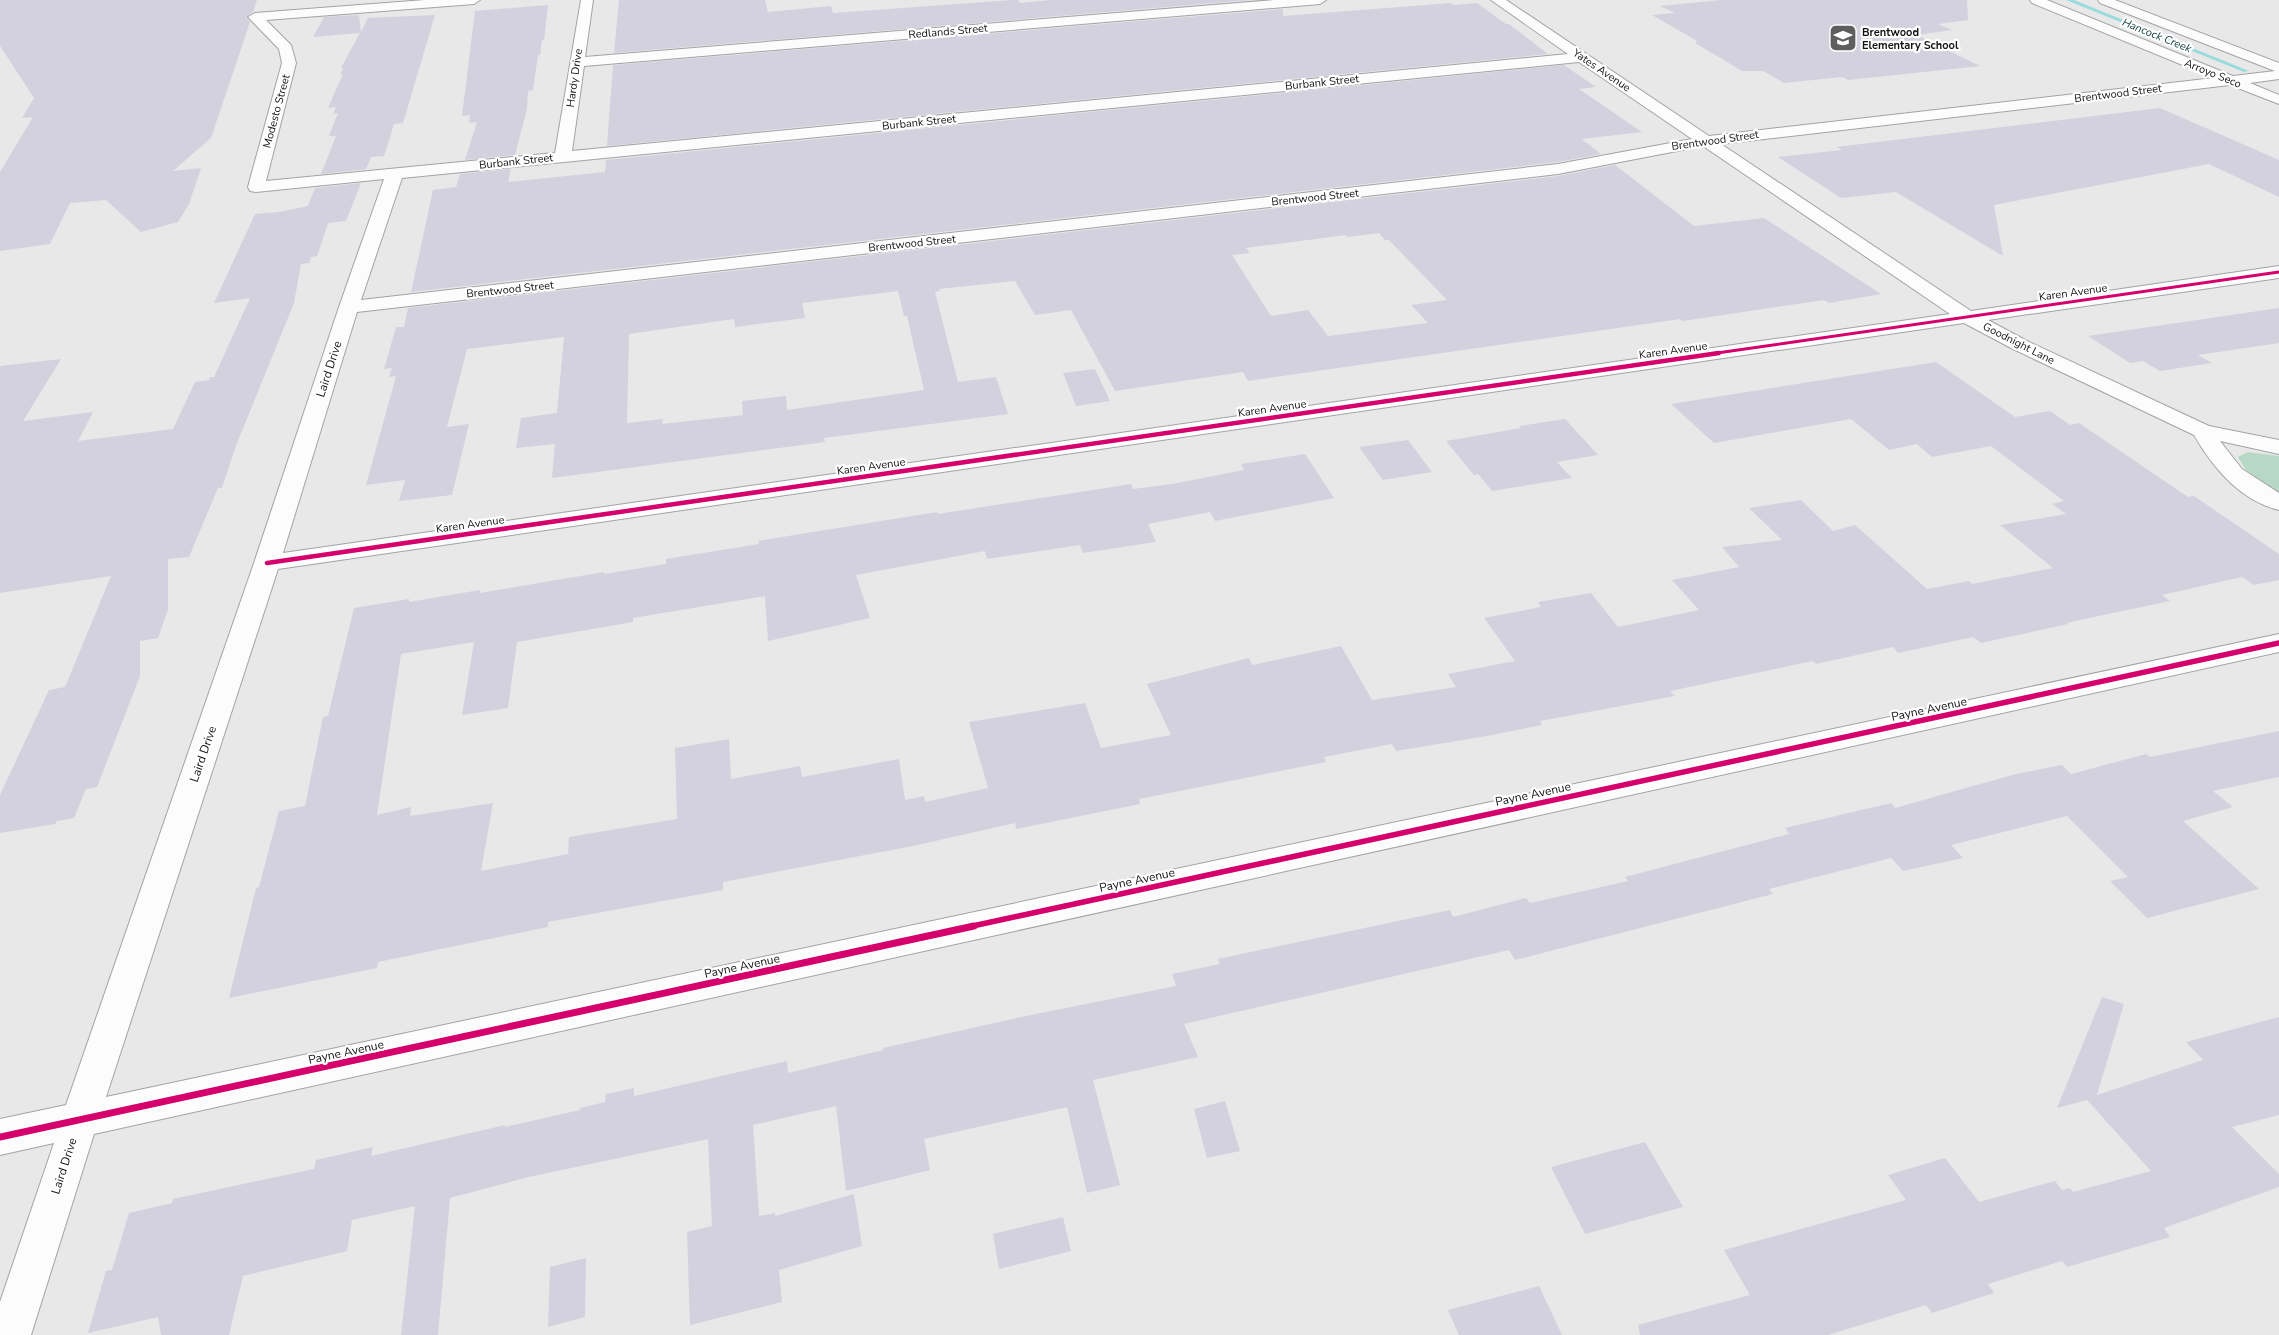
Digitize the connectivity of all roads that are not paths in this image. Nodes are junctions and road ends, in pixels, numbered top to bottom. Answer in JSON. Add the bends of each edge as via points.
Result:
{"nodes":[{"id":1,"x":474,"y":0,"type":"edge"},
{"id":2,"x":586,"y":0,"type":"edge"},
{"id":3,"x":1320,"y":0,"type":"edge"},
{"id":4,"x":1497,"y":0,"type":"edge"},
{"id":5,"x":2036,"y":0,"type":"edge"},
{"id":6,"x":2104,"y":0,"type":"edge"},
{"id":7,"x":1582,"y":57,"type":"junction"},
{"id":8,"x":577,"y":62,"type":"junction"},
{"id":9,"x":2279,"y":68,"type":"edge"},
{"id":10,"x":2279,"y":75,"type":"edge"},
{"id":11,"x":2230,"y":80,"type":"junction"},
{"id":12,"x":2279,"y":100,"type":"edge"},
{"id":13,"x":1706,"y":141,"type":"junction"},
{"id":14,"x":563,"y":156,"type":"junction"},
{"id":15,"x":395,"y":173,"type":"junction"},
{"id":16,"x":256,"y":187,"type":"joint"},
{"id":17,"x":2279,"y":272,"type":"edge"},
{"id":18,"x":348,"y":307,"type":"junction"},
{"id":19,"x":1968,"y":318,"type":"junction"},
{"id":20,"x":2202,"y":431,"type":"junction"},
{"id":21,"x":2279,"y":447,"type":"edge"},
{"id":22,"x":2279,"y":503,"type":"edge"},
{"id":23,"x":267,"y":563,"type":"junction"},
{"id":24,"x":2279,"y":643,"type":"edge"},
{"id":25,"x":80,"y":1120,"type":"junction"},
{"id":26,"x":0,"y":1137,"type":"edge"},
{"id":27,"x":10,"y":1335,"type":"edge"}],
"edges":[{"from":1,"to":16,"type":"street","name":"Modesto Street","via":[[255,17],[286,48],[289,63]]},
{"from":2,"to":8,"type":"street","name":"Hardy Drive"},
{"from":3,"to":8,"type":"street","name":"Redlands Street"},
{"from":4,"to":7,"type":"street","name":"Yates Avenue"},
{"from":5,"to":11,"type":"street","name":"Arroyo Seco"},
{"from":6,"to":9,"type":"street"},
{"from":7,"to":13,"type":"street","name":"Yates Avenue"},
{"from":7,"to":14,"type":"street","name":"Burbank Street"},
{"from":8,"to":14,"type":"street","name":"Hardy Drive"},
{"from":10,"to":11,"type":"street","name":"Brentwood Street"},
{"from":11,"to":12,"type":"street","name":"Arroyo Seco"},
{"from":11,"to":13,"type":"street","name":"Brentwood Street"},
{"from":13,"to":18,"type":"street","name":"Brentwood Street","via":[[1558,169]]},
{"from":13,"to":19,"type":"street","name":"Goodnight Lane"},
{"from":14,"to":15,"type":"street","name":"Burbank Street"},
{"from":15,"to":16,"type":"street","name":"Burbank Street"},
{"from":15,"to":18,"type":"street","name":"Laird Drive"},
{"from":17,"to":19,"type":"street","name":"Karen Avenue"},
{"from":18,"to":23,"type":"street","name":"Laird Drive"},
{"from":19,"to":20,"type":"street","name":"Goodnight Lane"},
{"from":19,"to":23,"type":"street","name":"Karen Avenue"},
{"from":20,"to":21,"type":"street","name":"Goodnight Lane"},
{"from":20,"to":22,"type":"street","via":[[2219,460],[2246,486]]},
{"from":23,"to":25,"type":"street","name":"Laird Drive"},
{"from":24,"to":25,"type":"street","name":"Payne Avenue"},
{"from":25,"to":26,"type":"street","name":"Payne Avenue"},
{"from":25,"to":27,"type":"street","name":"Laird Drive"}]}
